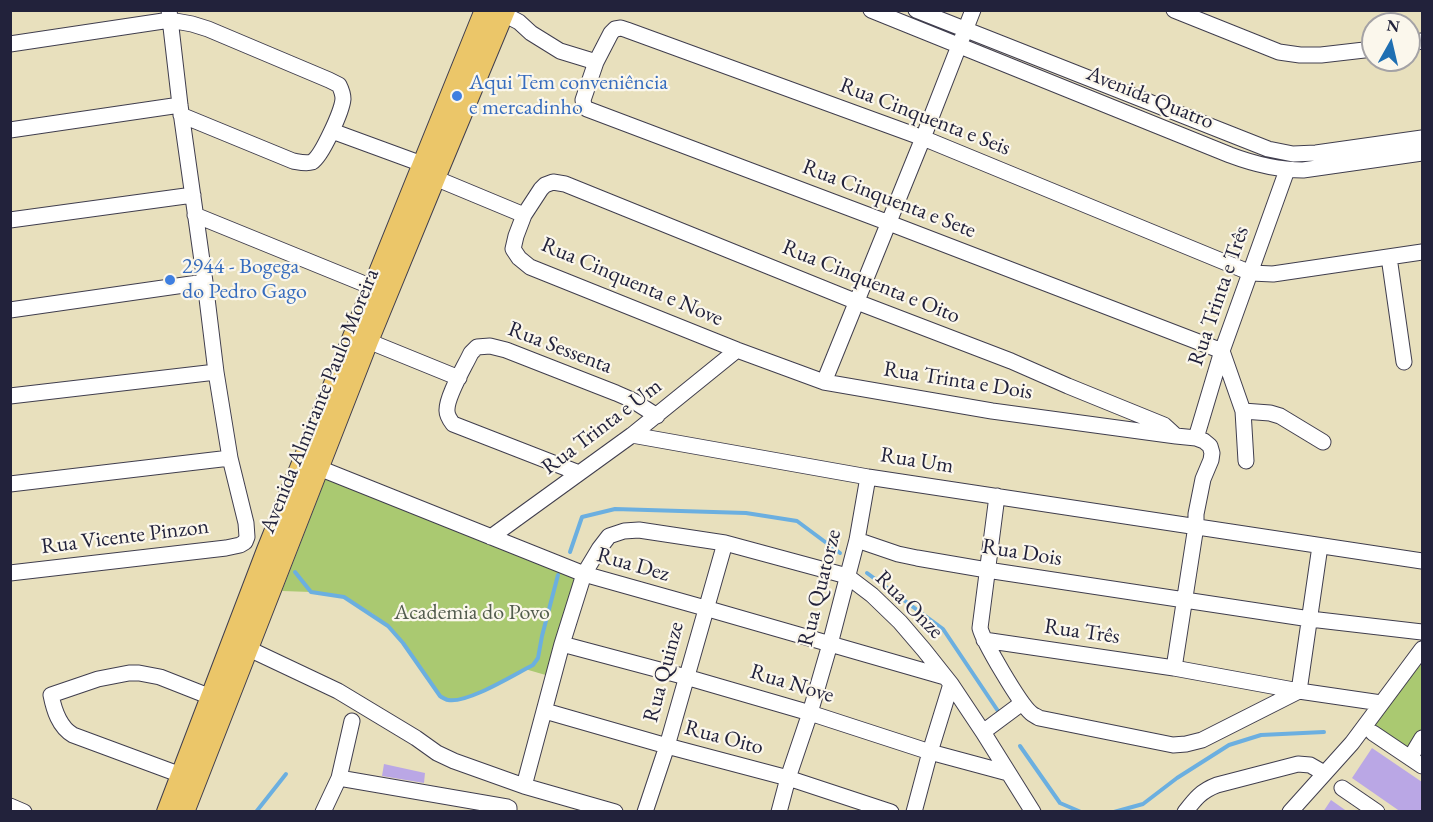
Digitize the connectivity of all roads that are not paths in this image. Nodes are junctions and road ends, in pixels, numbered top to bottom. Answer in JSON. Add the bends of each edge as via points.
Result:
{"nodes":[{"id":1,"x":871,"y":10,"type":"edge"},
{"id":2,"x":916,"y":10,"type":"edge"},
{"id":3,"x":973,"y":10,"type":"edge"},
{"id":4,"x":1174,"y":10,"type":"edge"},
{"id":5,"x":498,"y":11,"type":"edge"},
{"id":6,"x":170,"y":15,"type":"edge"},
{"id":7,"x":965,"y":30,"type":"junction"},
{"id":8,"x":10,"y":44,"type":"edge"},
{"id":9,"x":958,"y":46,"type":"junction"},
{"id":10,"x":1361,"y":50,"type":"edge"},
{"id":11,"x":596,"y":62,"type":"junction"},
{"id":12,"x":181,"y":110,"type":"junction"},
{"id":13,"x":10,"y":130,"type":"edge"},
{"id":14,"x":332,"y":131,"type":"junction"},
{"id":15,"x":923,"y":138,"type":"junction"},
{"id":16,"x":1422,"y":138,"type":"edge"},
{"id":17,"x":1422,"y":153,"type":"edge"},
{"id":18,"x":1287,"y":170,"type":"junction"},
{"id":19,"x":428,"y":171,"type":"junction"},
{"id":20,"x":193,"y":195,"type":"junction"},
{"id":21,"x":195,"y":215,"type":"junction"},
{"id":22,"x":524,"y":215,"type":"junction"},
{"id":23,"x":10,"y":220,"type":"edge"},
{"id":24,"x":889,"y":223,"type":"junction"},
{"id":25,"x":1422,"y":252,"type":"edge"},
{"id":26,"x":1389,"y":257,"type":"junction"},
{"id":27,"x":1251,"y":273,"type":"junction"},
{"id":28,"x":205,"y":282,"type":"junction"},
{"id":29,"x":372,"y":287,"type":"junction"},
{"id":30,"x":857,"y":302,"type":"junction"},
{"id":31,"x":10,"y":310,"type":"edge"},
{"id":32,"x":368,"y":341,"type":"junction"},
{"id":33,"x":737,"y":350,"type":"junction"},
{"id":34,"x":1222,"y":351,"type":"junction"},
{"id":35,"x":1404,"y":362,"type":"dead end"},
{"id":36,"x":216,"y":372,"type":"junction"},
{"id":37,"x":459,"y":378,"type":"junction"},
{"id":38,"x":824,"y":382,"type":"junction"},
{"id":39,"x":10,"y":396,"type":"edge"},
{"id":40,"x":1243,"y":411,"type":"junction"},
{"id":41,"x":657,"y":416,"type":"junction"},
{"id":42,"x":633,"y":435,"type":"junction"},
{"id":43,"x":1176,"y":435,"type":"junction"},
{"id":44,"x":1196,"y":438,"type":"junction"},
{"id":45,"x":1323,"y":442,"type":"dead end"},
{"id":46,"x":230,"y":458,"type":"junction"},
{"id":47,"x":1246,"y":461,"type":"dead end"},
{"id":48,"x":320,"y":468,"type":"junction"},
{"id":49,"x":579,"y":473,"type":"junction"},
{"id":50,"x":868,"y":477,"type":"junction"},
{"id":51,"x":10,"y":484,"type":"edge"},
{"id":52,"x":997,"y":496,"type":"junction"},
{"id":53,"x":1196,"y":526,"type":"junction"},
{"id":54,"x":491,"y":537,"type":"junction"},
{"id":55,"x":857,"y":540,"type":"junction"},
{"id":56,"x":245,"y":542,"type":"junction"},
{"id":57,"x":724,"y":543,"type":"junction"},
{"id":58,"x":1320,"y":546,"type":"junction"},
{"id":59,"x":267,"y":550,"type":"junction"},
{"id":60,"x":1422,"y":561,"type":"edge"},
{"id":61,"x":987,"y":570,"type":"junction"},
{"id":62,"x":10,"y":573,"type":"edge"},
{"id":63,"x":584,"y":574,"type":"junction"},
{"id":64,"x":847,"y":576,"type":"junction"},
{"id":65,"x":1184,"y":599,"type":"junction"},
{"id":66,"x":705,"y":608,"type":"junction"},
{"id":67,"x":1310,"y":619,"type":"junction"},
{"id":68,"x":1422,"y":632,"type":"edge"},
{"id":69,"x":984,"y":640,"type":"junction"},
{"id":70,"x":562,"y":644,"type":"junction"},
{"id":71,"x":830,"y":644,"type":"junction"},
{"id":72,"x":247,"y":648,"type":"junction"},
{"id":73,"x":1422,"y":649,"type":"edge"},
{"id":74,"x":1174,"y":668,"type":"junction"},
{"id":75,"x":686,"y":677,"type":"junction"},
{"id":76,"x":948,"y":681,"type":"junction"},
{"id":77,"x":1299,"y":691,"type":"junction"},
{"id":78,"x":219,"y":700,"type":"junction"},
{"id":79,"x":1381,"y":703,"type":"junction"},
{"id":80,"x":1027,"y":708,"type":"junction"},
{"id":81,"x":545,"y":711,"type":"junction"},
{"id":82,"x":810,"y":713,"type":"junction"},
{"id":83,"x":352,"y":721,"type":"dead end"},
{"id":84,"x":983,"y":732,"type":"junction"},
{"id":85,"x":1373,"y":733,"type":"dead end"},
{"id":86,"x":1422,"y":738,"type":"edge"},
{"id":87,"x":667,"y":746,"type":"junction"},
{"id":88,"x":930,"y":752,"type":"junction"},
{"id":89,"x":1416,"y":762,"type":"edge"},
{"id":90,"x":1008,"y":772,"type":"junction"},
{"id":91,"x":1324,"y":773,"type":"junction"},
{"id":92,"x":181,"y":775,"type":"junction"},
{"id":93,"x":339,"y":778,"type":"junction"},
{"id":94,"x":788,"y":778,"type":"junction"},
{"id":95,"x":524,"y":786,"type":"junction"},
{"id":96,"x":1342,"y":788,"type":"dead end"},
{"id":97,"x":10,"y":806,"type":"edge"},
{"id":98,"x":24,"y":812,"type":"edge"},
{"id":99,"x":167,"y":812,"type":"edge"},
{"id":100,"x":184,"y":812,"type":"edge"},
{"id":101,"x":322,"y":812,"type":"edge"},
{"id":102,"x":508,"y":812,"type":"edge"},
{"id":103,"x":615,"y":812,"type":"edge"},
{"id":104,"x":645,"y":812,"type":"edge"},
{"id":105,"x":780,"y":812,"type":"edge"},
{"id":106,"x":891,"y":812,"type":"edge"},
{"id":107,"x":914,"y":812,"type":"edge"},
{"id":108,"x":1033,"y":812,"type":"edge"},
{"id":109,"x":1185,"y":812,"type":"edge"},
{"id":110,"x":1290,"y":812,"type":"edge"},
{"id":111,"x":1377,"y":812,"type":"edge"}],
"edges":[{"from":1,"to":9,"type":"street","name":"Avenida Quatro"},
{"from":2,"to":7,"type":"street","name":"Avenida Quatro"},
{"from":3,"to":7,"type":"street"},
{"from":4,"to":10,"type":"street","via":[[1279,52],[1321,55]]},
{"from":5,"to":11,"type":"street","via":[[560,51]]},
{"from":5,"to":19,"type":"main road","name":"Avenida Almirante Paulo Moreira"},
{"from":6,"to":8,"type":"street"},
{"from":6,"to":12,"type":"street"},
{"from":6,"to":14,"type":"street","via":[[339,85],[343,98]]},
{"from":7,"to":9,"type":"street"},
{"from":7,"to":16,"type":"street","name":"Avenida Quatro","via":[[1268,149],[1293,154]]},
{"from":9,"to":15,"type":"street"},
{"from":9,"to":18,"type":"street","name":"Avenida Quatro","via":[[1248,162]]},
{"from":11,"to":15,"type":"street","name":"Rua Cinquenta e Seis","via":[[611,33],[621,28]]},
{"from":11,"to":24,"type":"street","name":"Rua Cinquenta e Sete","via":[[583,100],[587,109]]},
{"from":12,"to":13,"type":"street"},
{"from":12,"to":14,"type":"street","via":[[302,163],[319,155]]},
{"from":12,"to":20,"type":"street"},
{"from":14,"to":19,"type":"street"},
{"from":15,"to":24,"type":"street"},
{"from":15,"to":27,"type":"street","name":"Rua Cinquenta e Seis"},
{"from":17,"to":18,"type":"street","name":"Avenida Quatro"},
{"from":18,"to":27,"type":"street","name":"Rua Trinta e Três"},
{"from":19,"to":22,"type":"street"},
{"from":19,"to":29,"type":"main road","name":"Avenida Almirante Paulo Moreira"},
{"from":19,"to":32,"type":"main road","name":"Avenida Almirante Paulo Moreira"},
{"from":20,"to":21,"type":"street"},
{"from":20,"to":23,"type":"street"},
{"from":21,"to":28,"type":"street"},
{"from":21,"to":29,"type":"street"},
{"from":22,"to":30,"type":"street","name":"Rua Cinquenta e Oito","via":[[546,185],[565,184]]},
{"from":22,"to":33,"type":"street","name":"Rua Cinquenta e Nove","via":[[513,249],[530,267]]},
{"from":24,"to":30,"type":"street"},
{"from":24,"to":34,"type":"street","name":"Rua Cinquenta e Sete"},
{"from":25,"to":26,"type":"street"},
{"from":26,"to":27,"type":"street","via":[[1273,274]]},
{"from":26,"to":35,"type":"street"},
{"from":27,"to":34,"type":"street","name":"Rua Trinta e Três"},
{"from":28,"to":31,"type":"street"},
{"from":28,"to":36,"type":"street"},
{"from":29,"to":59,"type":"main road","name":"Avenida Almirante Paulo Moreira"},
{"from":30,"to":38,"type":"street"},
{"from":30,"to":43,"type":"street","name":"Rua Cinquenta e Oito","via":[[1011,361],[1164,425]]},
{"from":32,"to":37,"type":"street"},
{"from":32,"to":48,"type":"main road","name":"Avenida Almirante Paulo Moreira"},
{"from":33,"to":38,"type":"street","name":"Rua Trinta e Dois"},
{"from":33,"to":41,"type":"street","name":"Rua Trinta e Um"},
{"from":34,"to":40,"type":"street"},
{"from":34,"to":44,"type":"street","name":"Rua Trinta e Três"},
{"from":36,"to":39,"type":"street"},
{"from":36,"to":46,"type":"street"},
{"from":37,"to":41,"type":"street","name":"Rua Sessenta","via":[[471,353],[477,347],[490,346],[616,393]]},
{"from":37,"to":49,"type":"street","name":"Rua Sessenta","via":[[448,400],[447,410],[453,424]]},
{"from":38,"to":43,"type":"street","name":"Rua Trinta e Dois","via":[[992,411]]},
{"from":40,"to":45,"type":"street","via":[[1280,416]]},
{"from":40,"to":47,"type":"street"},
{"from":41,"to":42,"type":"street","name":"Rua Trinta e Um"},
{"from":42,"to":49,"type":"street","name":"Rua Trinta e Um"},
{"from":42,"to":50,"type":"street","name":"Rua Um"},
{"from":43,"to":44,"type":"street","name":"Rua Cinquenta e Oito"},
{"from":44,"to":53,"type":"street","name":"Rua Cinquenta e Oito","via":[[1210,446],[1212,453],[1203,479]]},
{"from":46,"to":51,"type":"street"},
{"from":46,"to":56,"type":"street","via":[[246,523]]},
{"from":48,"to":54,"type":"street","name":"Rua Dez"},
{"from":48,"to":72,"type":"main road","name":"Avenida Almirante Paulo Moreira"},
{"from":49,"to":54,"type":"street","name":"Rua Trinta e Um"},
{"from":50,"to":52,"type":"street","name":"Rua Um"},
{"from":50,"to":55,"type":"street","name":"Rua Quatorze"},
{"from":52,"to":53,"type":"street","name":"Rua Um"},
{"from":52,"to":61,"type":"street"},
{"from":53,"to":58,"type":"street","name":"Rua Um"},
{"from":53,"to":65,"type":"street"},
{"from":54,"to":63,"type":"street","name":"Rua Dez"},
{"from":55,"to":61,"type":"street","name":"Rua Dois","via":[[898,554]]},
{"from":55,"to":64,"type":"street","name":"Rua Quatorze"},
{"from":56,"to":59,"type":"street"},
{"from":56,"to":62,"type":"street","name":"Rua Vicente Pinzon","via":[[226,548]]},
{"from":57,"to":63,"type":"street","name":"Rua Onze","via":[[624,531],[609,536]]},
{"from":57,"to":64,"type":"street","name":"Rua Onze"},
{"from":57,"to":66,"type":"street","name":"Rua Quinze"},
{"from":58,"to":60,"type":"street","name":"Rua Um"},
{"from":58,"to":67,"type":"street"},
{"from":59,"to":78,"type":"main road","name":"Avenida Almirante Paulo Moreira"},
{"from":61,"to":65,"type":"street","name":"Rua Dois"},
{"from":61,"to":69,"type":"street","via":[[980,622]]},
{"from":63,"to":66,"type":"street","name":"Rua Dez"},
{"from":63,"to":70,"type":"street"},
{"from":64,"to":71,"type":"street","name":"Rua Quatorze"},
{"from":64,"to":76,"type":"street","name":"Rua Onze","via":[[900,622]]},
{"from":65,"to":67,"type":"street","name":"Rua Dois"},
{"from":65,"to":74,"type":"street"},
{"from":66,"to":71,"type":"street","name":"Rua Dez"},
{"from":66,"to":75,"type":"street","name":"Rua Quinze"},
{"from":67,"to":68,"type":"street","name":"Rua Dois"},
{"from":67,"to":77,"type":"street"},
{"from":69,"to":74,"type":"street","name":"Rua Três"},
{"from":69,"to":80,"type":"street"},
{"from":70,"to":75,"type":"street","name":"Rua Nove"},
{"from":70,"to":81,"type":"street"},
{"from":71,"to":76,"type":"street","name":"Rua Dez"},
{"from":71,"to":82,"type":"street","name":"Rua Quatorze"},
{"from":72,"to":78,"type":"main road","name":"Avenida Almirante Paulo Moreira"},
{"from":72,"to":95,"type":"street","via":[[338,691],[437,753]]},
{"from":73,"to":79,"type":"street"},
{"from":74,"to":77,"type":"street","name":"Rua Três"},
{"from":75,"to":82,"type":"street","name":"Rua Nove"},
{"from":75,"to":87,"type":"street","name":"Rua Quinze"},
{"from":76,"to":84,"type":"street","name":"Rua Onze"},
{"from":76,"to":88,"type":"street"},
{"from":77,"to":79,"type":"street","name":"Rua Três"},
{"from":77,"to":80,"type":"street","via":[[1202,740],[1173,745],[1039,718]]},
{"from":78,"to":92,"type":"main road","name":"Avenida Almirante Paulo Moreira"},
{"from":78,"to":92,"type":"street","via":[[139,673],[98,679],[51,695],[67,732]]},
{"from":78,"to":100,"type":"main road","name":"Avenida Almirante Paulo Moreira"},
{"from":79,"to":91,"type":"street"},
{"from":80,"to":84,"type":"street"},
{"from":81,"to":87,"type":"street","name":"Rua Oito"},
{"from":81,"to":95,"type":"street"},
{"from":82,"to":88,"type":"street","name":"Rua Nove"},
{"from":82,"to":94,"type":"street","name":"Rua Quatorze"},
{"from":83,"to":93,"type":"street"},
{"from":84,"to":90,"type":"street","name":"Rua Onze"},
{"from":85,"to":89,"type":"street"},
{"from":86,"to":89,"type":"street"},
{"from":87,"to":94,"type":"street","name":"Rua Oito"},
{"from":87,"to":104,"type":"street","name":"Rua Quinze"},
{"from":88,"to":90,"type":"street","name":"Rua Nove"},
{"from":88,"to":107,"type":"street"},
{"from":90,"to":108,"type":"street","name":"Rua Onze"},
{"from":91,"to":109,"type":"street","via":[[1298,764],[1237,780],[1207,789]]},
{"from":91,"to":110,"type":"street"},
{"from":92,"to":99,"type":"main road","name":"Avenida Almirante Paulo Moreira"},
{"from":93,"to":101,"type":"street"},
{"from":93,"to":102,"type":"street","via":[[507,807]]},
{"from":94,"to":105,"type":"street","name":"Rua Quatorze"},
{"from":94,"to":106,"type":"street","name":"Rua Oito"},
{"from":95,"to":103,"type":"street"},
{"from":96,"to":111,"type":"street"},
{"from":97,"to":98,"type":"street"}]}
